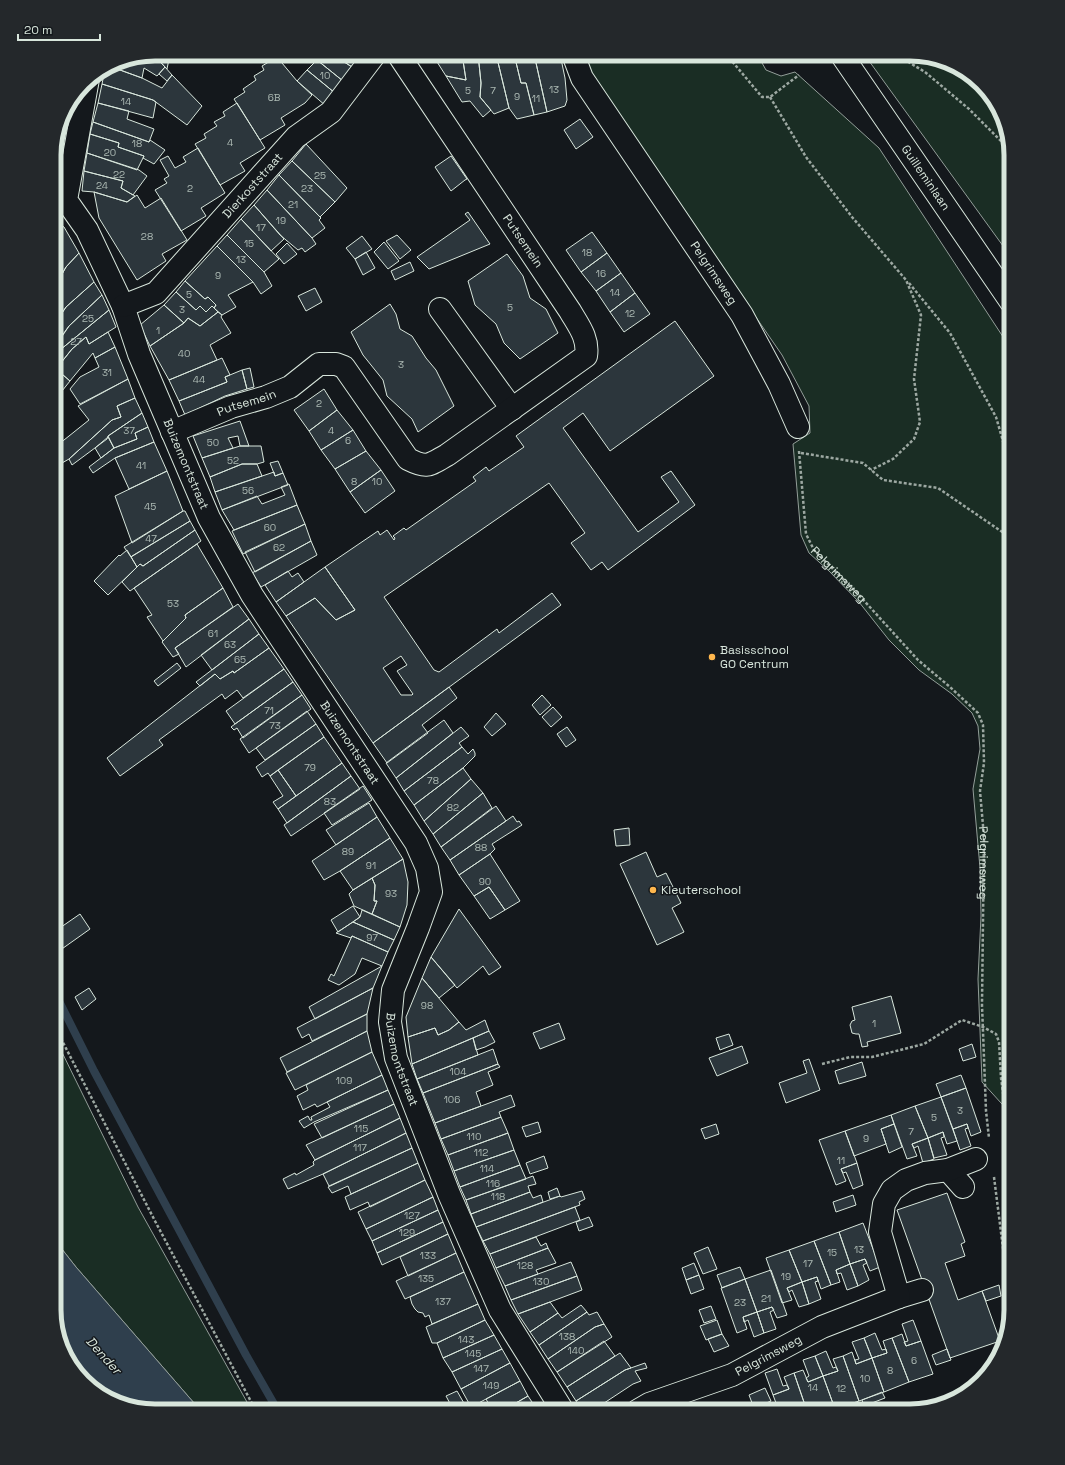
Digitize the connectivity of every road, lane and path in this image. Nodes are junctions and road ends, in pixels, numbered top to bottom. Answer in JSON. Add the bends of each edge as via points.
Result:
{"nodes":[{"id":1,"x":370,"y":61,"type":"edge"},
{"id":2,"x":403,"y":61,"type":"edge"},
{"id":3,"x":576,"y":61,"type":"edge"},
{"id":4,"x":732,"y":61,"type":"edge"},
{"id":5,"x":846,"y":61,"type":"edge"},
{"id":6,"x":907,"y":61,"type":"edge"},
{"id":7,"x":799,"y":75,"type":"dead end"},
{"id":8,"x":85,"y":93,"type":"edge"},
{"id":9,"x":770,"y":97,"type":"junction"},
{"id":10,"x":1003,"y":143,"type":"edge"},
{"id":11,"x":61,"y":199,"type":"edge"},
{"id":12,"x":61,"y":204,"type":"edge"},
{"id":13,"x":906,"y":280,"type":"junction"},
{"id":14,"x":1004,"y":292,"type":"edge"},
{"id":15,"x":123,"y":306,"type":"junction"},
{"id":16,"x":440,"y":309,"type":"dead end"},
{"id":17,"x":512,"y":409,"type":"junction"},
{"id":18,"x":798,"y":427,"type":"joint"},
{"id":19,"x":172,"y":432,"type":"junction"},
{"id":20,"x":1004,"y":445,"type":"edge"},
{"id":21,"x":799,"y":453,"type":"junction"},
{"id":22,"x":871,"y":470,"type":"junction"},
{"id":23,"x":1004,"y":533,"type":"edge"},
{"id":24,"x":983,"y":1027,"type":"junction"},
{"id":25,"x":61,"y":1039,"type":"edge"},
{"id":26,"x":822,"y":1064,"type":"dead end"},
{"id":27,"x":1004,"y":1097,"type":"edge"},
{"id":28,"x":990,"y":1142,"type":"dead end"},
{"id":29,"x":976,"y":1159,"type":"dead end"},
{"id":30,"x":948,"y":1170,"type":"junction"},
{"id":31,"x":993,"y":1172,"type":"dead end"},
{"id":32,"x":963,"y":1187,"type":"dead end"},
{"id":33,"x":1004,"y":1257,"type":"edge"},
{"id":34,"x":922,"y":1290,"type":"dead end"},
{"id":35,"x":899,"y":1297,"type":"junction"},
{"id":36,"x":252,"y":1404,"type":"edge"},
{"id":37,"x":558,"y":1404,"type":"edge"},
{"id":38,"x":649,"y":1404,"type":"edge"}],
"edges":[{"from":1,"to":15,"type":"street","name":"Dierkoststraat","via":[[331,112],[296,137],[156,292]]},
{"from":2,"to":17,"type":"street","name":"Putsemein","via":[[585,336],[586,356]]},
{"from":3,"to":18,"type":"street","name":"Pelgrimsweg","via":[[582,78],[742,315],[779,384]]},
{"from":4,"to":9,"type":"path","via":[[762,97]]},
{"from":5,"to":14,"type":"street","name":"Guilleminlaan"},
{"from":6,"to":10,"type":"path","via":[[926,72]]},
{"from":7,"to":9,"type":"path"},
{"from":8,"to":11,"type":"street","name":"Buizemontstraat"},
{"from":9,"to":13,"type":"path","via":[[806,157],[852,217]]},
{"from":12,"to":15,"type":"street","name":"Buizemontstraat","via":[[87,230]]},
{"from":13,"to":20,"type":"path","via":[[950,333],[996,417]]},
{"from":13,"to":22,"type":"path","via":[[921,315],[914,379],[920,422],[914,439],[893,459]]},
{"from":15,"to":19,"type":"street","name":"Buizemontstraat","via":[[139,354]]},
{"from":16,"to":17,"type":"street"},
{"from":17,"to":19,"type":"street","name":"Putsemein","via":[[447,455],[430,465],[420,465],[408,459],[344,367],[336,364],[319,364],[290,388],[231,407]]},
{"from":18,"to":21,"type":"path","name":"Pelgrimsweg"},
{"from":19,"to":37,"type":"street","name":"Buizemontstraat","via":[[209,518],[252,595],[416,843],[427,868],[431,892],[393,990],[390,1022],[396,1058],[449,1194],[500,1310]]},
{"from":21,"to":22,"type":"path","via":[[862,463]]},
{"from":21,"to":24,"type":"path","name":"Pelgrimsweg","via":[[806,534],[814,550],[918,660],[978,713],[983,725],[984,763],[980,791],[984,837]]},
{"from":22,"to":23,"type":"path","via":[[883,480],[938,488]]},
{"from":24,"to":26,"type":"path","via":[[962,1020],[924,1044],[872,1057],[850,1056]]},
{"from":24,"to":27,"type":"path","via":[[996,1034],[999,1042]]},
{"from":24,"to":28,"type":"path","name":"Pelgrimsweg","via":[[986,1111]]},
{"from":25,"to":36,"type":"path"},
{"from":29,"to":30,"type":"street"},
{"from":30,"to":32,"type":"street"},
{"from":30,"to":35,"type":"street","via":[[925,1173],[906,1180],[892,1190],[884,1204],[880,1232]]},
{"from":31,"to":33,"type":"path"},
{"from":34,"to":35,"type":"street","name":"Pelgrimsweg"},
{"from":35,"to":38,"type":"street","name":"Pelgrimsweg","via":[[822,1327],[732,1375]]}]}
